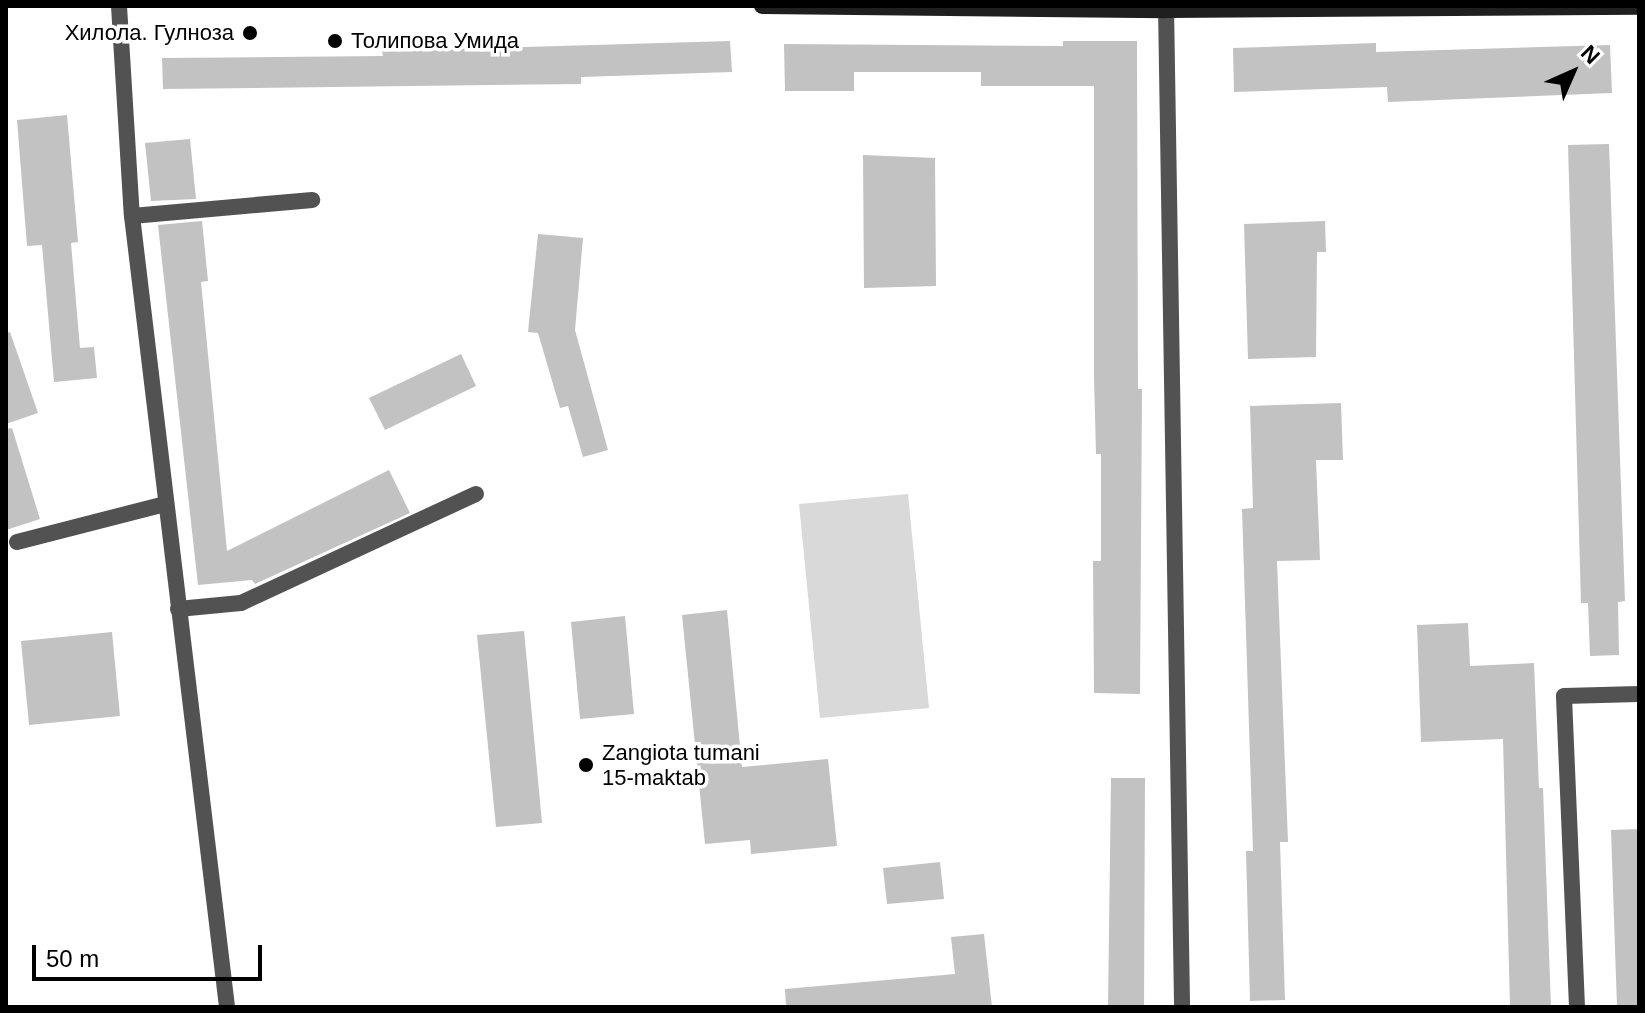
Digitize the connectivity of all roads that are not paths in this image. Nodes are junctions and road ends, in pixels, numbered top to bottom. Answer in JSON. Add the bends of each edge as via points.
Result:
{"nodes":[{"id":1,"x":119,"y":6,"type":"edge"},
{"id":2,"x":762,"y":6,"type":"edge"},
{"id":3,"x":1639,"y":7,"type":"edge"},
{"id":4,"x":1166,"y":8,"type":"edge"},
{"id":5,"x":312,"y":200,"type":"dead end"},
{"id":6,"x":132,"y":216,"type":"junction"},
{"id":7,"x":476,"y":494,"type":"dead end"},
{"id":8,"x":165,"y":504,"type":"junction"},
{"id":9,"x":17,"y":542,"type":"dead end"},
{"id":10,"x":178,"y":609,"type":"junction"},
{"id":11,"x":1639,"y":694,"type":"edge"},
{"id":12,"x":227,"y":1007,"type":"edge"},
{"id":13,"x":1182,"y":1007,"type":"edge"},
{"id":14,"x":1577,"y":1007,"type":"edge"}],
"edges":[{"from":1,"to":6,"type":"street"},
{"from":2,"to":4,"type":"main road"},
{"from":3,"to":4,"type":"main road"},
{"from":4,"to":13,"type":"street"},
{"from":5,"to":6,"type":"street"},
{"from":6,"to":8,"type":"street"},
{"from":7,"to":10,"type":"street","via":[[241,603]]},
{"from":8,"to":9,"type":"street"},
{"from":8,"to":10,"type":"street"},
{"from":10,"to":12,"type":"street"},
{"from":11,"to":14,"type":"street","via":[[1564,696]]}]}
